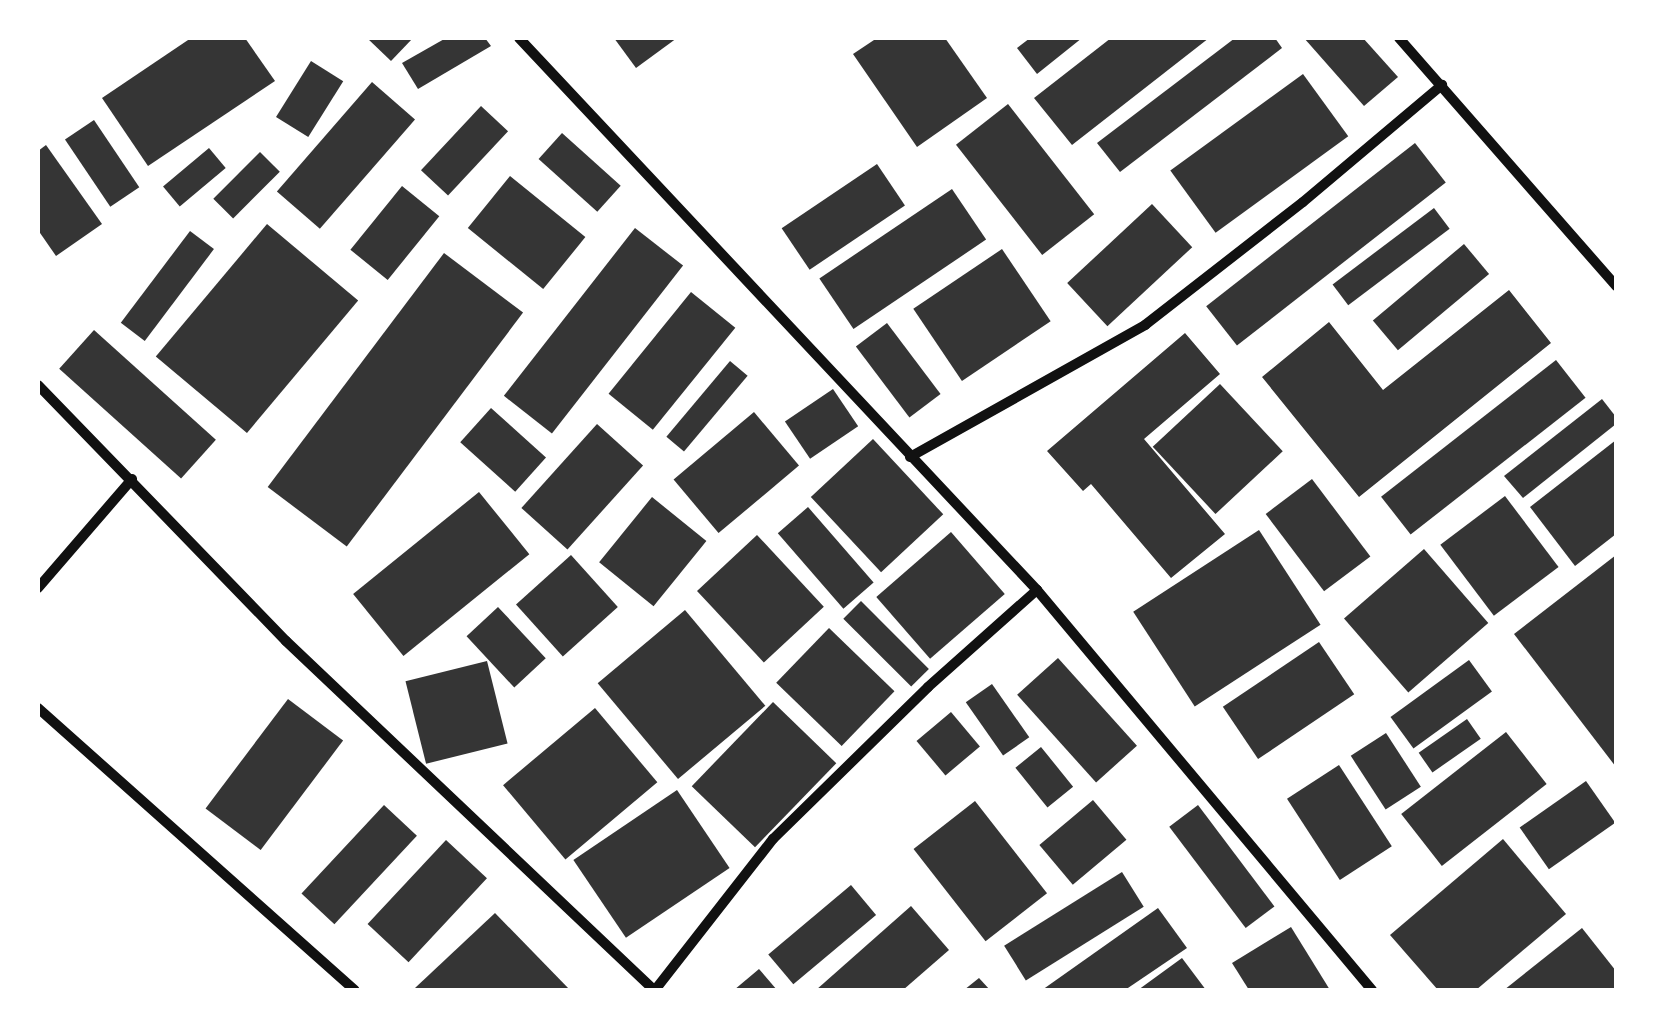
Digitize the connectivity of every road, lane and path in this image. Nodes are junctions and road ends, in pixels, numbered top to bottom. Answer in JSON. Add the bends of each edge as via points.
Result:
{"nodes":[{"id":1,"x":519,"y":38,"type":"edge"},
{"id":2,"x":1399,"y":38,"type":"edge"},
{"id":3,"x":1442,"y":85,"type":"junction"},
{"id":4,"x":1616,"y":286,"type":"edge"},
{"id":5,"x":38,"y":384,"type":"edge"},
{"id":6,"x":910,"y":457,"type":"junction"},
{"id":7,"x":132,"y":479,"type":"junction"},
{"id":8,"x":38,"y":588,"type":"edge"},
{"id":9,"x":1037,"y":590,"type":"junction"},
{"id":10,"x":38,"y":708,"type":"edge"},
{"id":11,"x":354,"y":990,"type":"edge"},
{"id":12,"x":654,"y":990,"type":"edge"},
{"id":13,"x":1372,"y":990,"type":"edge"}],
"edges":[{"from":1,"to":6,"type":"street"},
{"from":2,"to":3,"type":"street"},
{"from":3,"to":4,"type":"street"},
{"from":3,"to":6,"type":"street","via":[[1145,325]]},
{"from":5,"to":7,"type":"street"},
{"from":6,"to":9,"type":"street"},
{"from":7,"to":8,"type":"street"},
{"from":7,"to":12,"type":"street","via":[[286,641]]},
{"from":9,"to":12,"type":"street","via":[[772,838]]},
{"from":9,"to":13,"type":"street"},
{"from":10,"to":11,"type":"street"}]}
